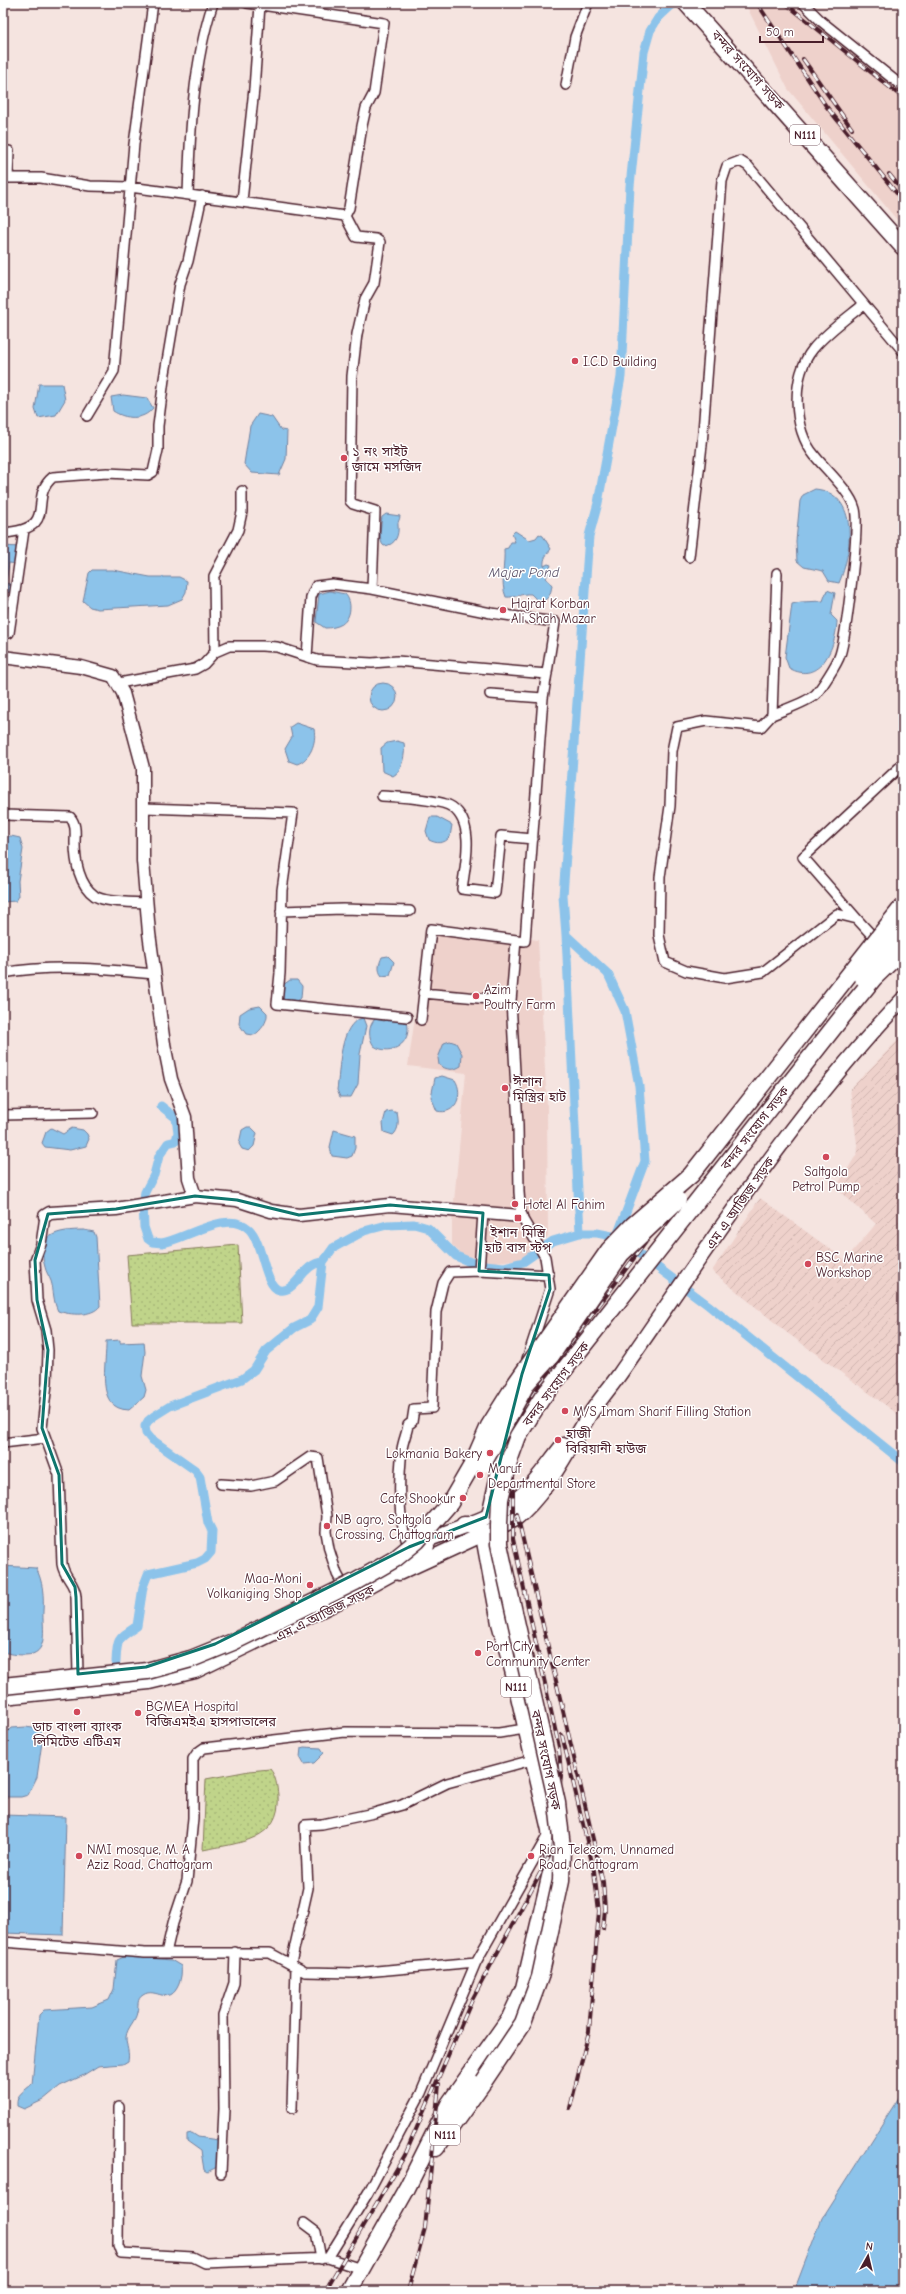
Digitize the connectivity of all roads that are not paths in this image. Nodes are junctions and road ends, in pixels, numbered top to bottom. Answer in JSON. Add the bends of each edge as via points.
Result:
{"nodes":[{"id":1,"x":153,"y":3,"type":"edge"},
{"id":2,"x":213,"y":3,"type":"edge"},
{"id":3,"x":247,"y":3,"type":"edge"},
{"id":4,"x":588,"y":3,"type":"edge"},
{"id":5,"x":686,"y":3,"type":"edge"},
{"id":6,"x":802,"y":3,"type":"edge"},
{"id":7,"x":260,"y":5,"type":"junction"},
{"id":8,"x":566,"y":85,"type":"dead end"},
{"id":9,"x":903,"y":87,"type":"edge"},
{"id":10,"x":9,"y":151,"type":"dead end"},
{"id":11,"x":130,"y":187,"type":"junction"},
{"id":12,"x":188,"y":195,"type":"junction"},
{"id":13,"x":202,"y":196,"type":"junction"},
{"id":14,"x":242,"y":201,"type":"junction"},
{"id":15,"x":345,"y":216,"type":"junction"},
{"id":16,"x":903,"y":247,"type":"edge"},
{"id":17,"x":863,"y":305,"type":"junction"},
{"id":18,"x":903,"y":351,"type":"edge"},
{"id":19,"x":87,"y":416,"type":"dead end"},
{"id":20,"x":242,"y":491,"type":"dead end"},
{"id":21,"x":24,"y":530,"type":"junction"},
{"id":22,"x":3,"y":533,"type":"edge"},
{"id":23,"x":689,"y":557,"type":"dead end"},
{"id":24,"x":778,"y":573,"type":"dead end"},
{"id":25,"x":372,"y":589,"type":"junction"},
{"id":26,"x":9,"y":633,"type":"dead end"},
{"id":27,"x":216,"y":652,"type":"junction"},
{"id":28,"x":3,"y":657,"type":"edge"},
{"id":29,"x":307,"y":657,"type":"junction"},
{"id":30,"x":547,"y":674,"type":"junction"},
{"id":31,"x":119,"y":683,"type":"junction"},
{"id":32,"x":490,"y":694,"type":"dead end"},
{"id":33,"x":543,"y":698,"type":"junction"},
{"id":34,"x":772,"y":715,"type":"junction"},
{"id":35,"x":903,"y":764,"type":"edge"},
{"id":36,"x":382,"y":796,"type":"dead end"},
{"id":37,"x":144,"y":808,"type":"junction"},
{"id":38,"x":3,"y":815,"type":"edge"},
{"id":39,"x":533,"y":839,"type":"junction"},
{"id":40,"x":146,"y":903,"type":"junction"},
{"id":41,"x":903,"y":906,"type":"edge"},
{"id":42,"x":281,"y":911,"type":"junction"},
{"id":43,"x":410,"y":912,"type":"dead end"},
{"id":44,"x":857,"y":919,"type":"junction"},
{"id":45,"x":903,"y":927,"type":"edge"},
{"id":46,"x":516,"y":940,"type":"junction"},
{"id":47,"x":903,"y":950,"type":"edge"},
{"id":48,"x":903,"y":966,"type":"edge"},
{"id":49,"x":3,"y":973,"type":"edge"},
{"id":50,"x":154,"y":974,"type":"junction"},
{"id":51,"x":423,"y":993,"type":"junction"},
{"id":52,"x":903,"y":999,"type":"edge"},
{"id":53,"x":511,"y":1001,"type":"junction"},
{"id":54,"x":407,"y":1017,"type":"dead end"},
{"id":55,"x":421,"y":1020,"type":"dead end"},
{"id":56,"x":93,"y":1113,"type":"dead end"},
{"id":57,"x":3,"y":1115,"type":"edge"},
{"id":58,"x":195,"y":1196,"type":"junction"},
{"id":59,"x":483,"y":1213,"type":"junction"},
{"id":60,"x":45,"y":1216,"type":"joint"},
{"id":61,"x":522,"y":1216,"type":"junction"},
{"id":62,"x":479,"y":1271,"type":"junction"},
{"id":63,"x":549,"y":1275,"type":"junction"},
{"id":64,"x":589,"y":1416,"type":"junction"},
{"id":65,"x":45,"y":1438,"type":"junction"},
{"id":66,"x":3,"y":1443,"type":"edge"},
{"id":67,"x":221,"y":1484,"type":"dead end"},
{"id":68,"x":486,"y":1517,"type":"junction"},
{"id":69,"x":464,"y":1525,"type":"junction"},
{"id":70,"x":484,"y":1536,"type":"junction"},
{"id":71,"x":409,"y":1547,"type":"junction"},
{"id":72,"x":342,"y":1583,"type":"junction"},
{"id":73,"x":78,"y":1674,"type":"junction"},
{"id":74,"x":3,"y":1681,"type":"edge"},
{"id":75,"x":3,"y":1686,"type":"edge"},
{"id":76,"x":3,"y":1696,"type":"edge"},
{"id":77,"x":3,"y":1701,"type":"edge"},
{"id":78,"x":525,"y":1728,"type":"junction"},
{"id":79,"x":532,"y":1760,"type":"junction"},
{"id":80,"x":550,"y":1830,"type":"junction"},
{"id":81,"x":3,"y":1943,"type":"edge"},
{"id":82,"x":235,"y":1952,"type":"junction"},
{"id":83,"x":166,"y":1953,"type":"junction"},
{"id":84,"x":476,"y":1962,"type":"junction"},
{"id":85,"x":293,"y":1965,"type":"junction"},
{"id":86,"x":119,"y":2107,"type":"dead end"},
{"id":87,"x":292,"y":2108,"type":"dead end"},
{"id":88,"x":221,"y":2173,"type":"dead end"},
{"id":89,"x":407,"y":2188,"type":"junction"},
{"id":90,"x":304,"y":2223,"type":"dead end"},
{"id":91,"x":325,"y":2258,"type":"junction"},
{"id":92,"x":361,"y":2269,"type":"junction"},
{"id":93,"x":349,"y":2291,"type":"edge"}],
"edges":[{"from":1,"to":11,"type":"street"},
{"from":2,"to":12,"type":"street","via":[[202,42],[190,141]]},
{"from":3,"to":7,"type":"street"},
{"from":4,"to":8,"type":"street","via":[[575,36]]},
{"from":5,"to":16,"type":"highway","name":"বন্দর সংযোগ সড়ক","number":"N111"},
{"from":6,"to":9,"type":"street"},
{"from":7,"to":14,"type":"street"},
{"from":7,"to":15,"type":"street","via":[[384,22],[374,93],[366,108],[349,208]]},
{"from":10,"to":11,"type":"street","via":[[8,178],[41,178],[90,186]]},
{"from":11,"to":12,"type":"street"},
{"from":11,"to":19,"type":"street","via":[[114,371]]},
{"from":12,"to":13,"type":"street"},
{"from":13,"to":14,"type":"street"},
{"from":13,"to":21,"type":"street","via":[[188,261],[180,284],[164,379],[158,426],[158,450],[153,472],[148,475],[120,473],[53,477],[46,486],[39,519],[32,527]]},
{"from":14,"to":15,"type":"street"},
{"from":15,"to":25,"type":"street","via":[[356,237],[376,239],[380,242],[374,283],[365,299],[357,334],[350,408],[350,501],[376,511]]},
{"from":17,"to":18,"type":"street"},
{"from":17,"to":23,"type":"street","via":[[748,166],[740,161],[727,166],[722,181],[702,445]]},
{"from":17,"to":34,"type":"street","via":[[812,350],[802,371],[799,390],[798,418],[807,445],[855,508],[846,628],[839,657],[815,694]]},
{"from":20,"to":27,"type":"street","via":[[242,512],[238,530],[214,576]]},
{"from":21,"to":22,"type":"street"},
{"from":21,"to":26,"type":"street"},
{"from":24,"to":34,"type":"street"},
{"from":25,"to":29,"type":"street","via":[[332,584],[316,586],[311,597]]},
{"from":25,"to":30,"type":"street","via":[[491,613],[555,622]]},
{"from":27,"to":29,"type":"street","via":[[230,646],[250,645],[276,647]]},
{"from":27,"to":31,"type":"street","via":[[195,669]]},
{"from":28,"to":31,"type":"street","via":[[81,667],[114,676]]},
{"from":29,"to":30,"type":"street","via":[[357,663],[397,661]]},
{"from":30,"to":33,"type":"street"},
{"from":31,"to":37,"type":"street","via":[[142,763]]},
{"from":32,"to":33,"type":"street"},
{"from":33,"to":39,"type":"street"},
{"from":34,"to":44,"type":"street","via":[[761,727],[706,721],[677,727],[672,751],[670,806],[660,877],[659,935],[665,962],[686,971],[725,978],[764,972],[837,914]]},
{"from":35,"to":44,"type":"street","via":[[803,856]]},
{"from":36,"to":39,"type":"street","via":[[444,803],[457,812],[466,833],[462,889],[495,893],[501,836]]},
{"from":37,"to":40,"type":"street"},
{"from":37,"to":42,"type":"street","via":[[293,813]]},
{"from":38,"to":40,"type":"street","via":[[70,817],[76,829],[78,868],[92,893],[96,897],[110,900]]},
{"from":39,"to":46,"type":"street","via":[[525,940]]},
{"from":40,"to":50,"type":"street"},
{"from":41,"to":75,"type":"highway","bridge":true,"via":[[691,1175],[633,1225],[609,1250],[516,1383],[489,1426],[472,1465],[450,1503],[417,1541],[395,1559],[355,1582],[233,1642],[191,1659],[147,1671]]},
{"from":42,"to":43,"type":"street","via":[[343,909]]},
{"from":42,"to":54,"type":"street","via":[[277,1004]]},
{"from":44,"to":48,"type":"street"},
{"from":45,"to":76,"type":"highway","bridge":true,"via":[[726,1150],[694,1185],[621,1254],[551,1356],[527,1383],[455,1515],[426,1546],[400,1568],[360,1590],[195,1670],[149,1681]]},
{"from":46,"to":51,"type":"street","via":[[431,929]]},
{"from":46,"to":53,"type":"street"},
{"from":47,"to":89,"type":"highway","name":"বন্দর সংযোগ সড়ক","number":"N111","bridge":true,"via":[[874,978],[842,1017],[542,1398],[518,1436],[500,1499],[499,1544],[557,1803],[562,1847],[560,1880],[540,1977],[524,2023]]},
{"from":49,"to":50,"type":"street","via":[[65,967]]},
{"from":50,"to":58,"type":"street","via":[[170,1079],[185,1117],[189,1178]]},
{"from":51,"to":53,"type":"street"},
{"from":51,"to":55,"type":"street"},
{"from":52,"to":64,"type":"main road","name":"এম এ আজিজ সড়ক","via":[[843,1065],[767,1162]]},
{"from":53,"to":61,"type":"street"},
{"from":56,"to":57,"type":"street"},
{"from":58,"to":59,"type":"street","via":[[237,1200],[271,1211],[299,1215],[390,1205]]},
{"from":58,"to":60,"type":"street","via":[[107,1210],[50,1213]]},
{"from":59,"to":61,"type":"street"},
{"from":59,"to":62,"type":"street"},
{"from":60,"to":65,"type":"street","via":[[41,1244],[35,1260],[37,1300],[48,1344],[47,1383],[42,1419]]},
{"from":61,"to":63,"type":"street","via":[[545,1257]]},
{"from":62,"to":63,"type":"street"},
{"from":62,"to":71,"type":"street","via":[[450,1272],[442,1283],[436,1312],[432,1408],[414,1409],[412,1422],[408,1425],[402,1447],[400,1489],[404,1535]]},
{"from":63,"to":68,"type":"street","via":[[550,1289],[517,1388],[496,1465]]},
{"from":64,"to":68,"type":"main road","name":"এম এ আজিজ সড়ক","via":[[516,1501]]},
{"from":64,"to":70,"type":"main road","name":"এম এ আজিজ সড়ক","via":[[552,1478],[528,1506],[514,1520]]},
{"from":65,"to":66,"type":"street"},
{"from":65,"to":73,"type":"street","via":[[59,1475],[63,1570],[75,1587]]},
{"from":67,"to":72,"type":"street","via":[[251,1486],[275,1481],[310,1457],[318,1458],[329,1549]]},
{"from":68,"to":69,"type":"main road","name":"এম এ আজিজ সড়ক"},
{"from":69,"to":70,"type":"highway","via":[[476,1525],[482,1529]]},
{"from":69,"to":71,"type":"main road","name":"এম এ আজিজ সড়ক"},
{"from":70,"to":77,"type":"main road","name":"এম এ আজিজ সড়ক","via":[[405,1570],[367,1592],[197,1675],[150,1686]]},
{"from":70,"to":78,"type":"highway","number":"N111","via":[[500,1623]]},
{"from":71,"to":72,"type":"main road","name":"এম এ আজিজ সড়ক"},
{"from":72,"to":73,"type":"main road","name":"এম এ আজিজ সড়ক","via":[[240,1633],[190,1653],[146,1667]]},
{"from":73,"to":74,"type":"main road","name":"এম এ আজিজ সড়ক"},
{"from":78,"to":79,"type":"highway","number":"N111"},
{"from":78,"to":83,"type":"street","via":[[499,1733],[345,1732],[204,1748],[193,1759],[193,1825],[187,1881]]},
{"from":79,"to":80,"type":"highway","number":"N111"},
{"from":79,"to":85,"type":"street","via":[[446,1783],[402,1805],[322,1824],[305,1825],[308,1888]]},
{"from":80,"to":84,"type":"street"},
{"from":80,"to":89,"type":"highway","number":"N111","via":[[553,1864],[524,1988],[510,2018],[449,2104]]},
{"from":81,"to":83,"type":"street"},
{"from":82,"to":83,"type":"street"},
{"from":82,"to":85,"type":"street","via":[[270,1953]]},
{"from":82,"to":88,"type":"street","via":[[234,1983],[223,2015],[224,2109]]},
{"from":84,"to":85,"type":"street","via":[[354,1973],[306,1972]]},
{"from":84,"to":91,"type":"street","via":[[421,2093],[368,2193]]},
{"from":85,"to":87,"type":"street"},
{"from":86,"to":91,"type":"street","via":[[118,2245],[121,2253],[193,2257],[205,2263]]},
{"from":89,"to":92,"type":"highway","number":"N111"},
{"from":90,"to":91,"type":"street","via":[[316,2232]]},
{"from":91,"to":92,"type":"street"},
{"from":92,"to":93,"type":"highway","number":"N111"}]}
